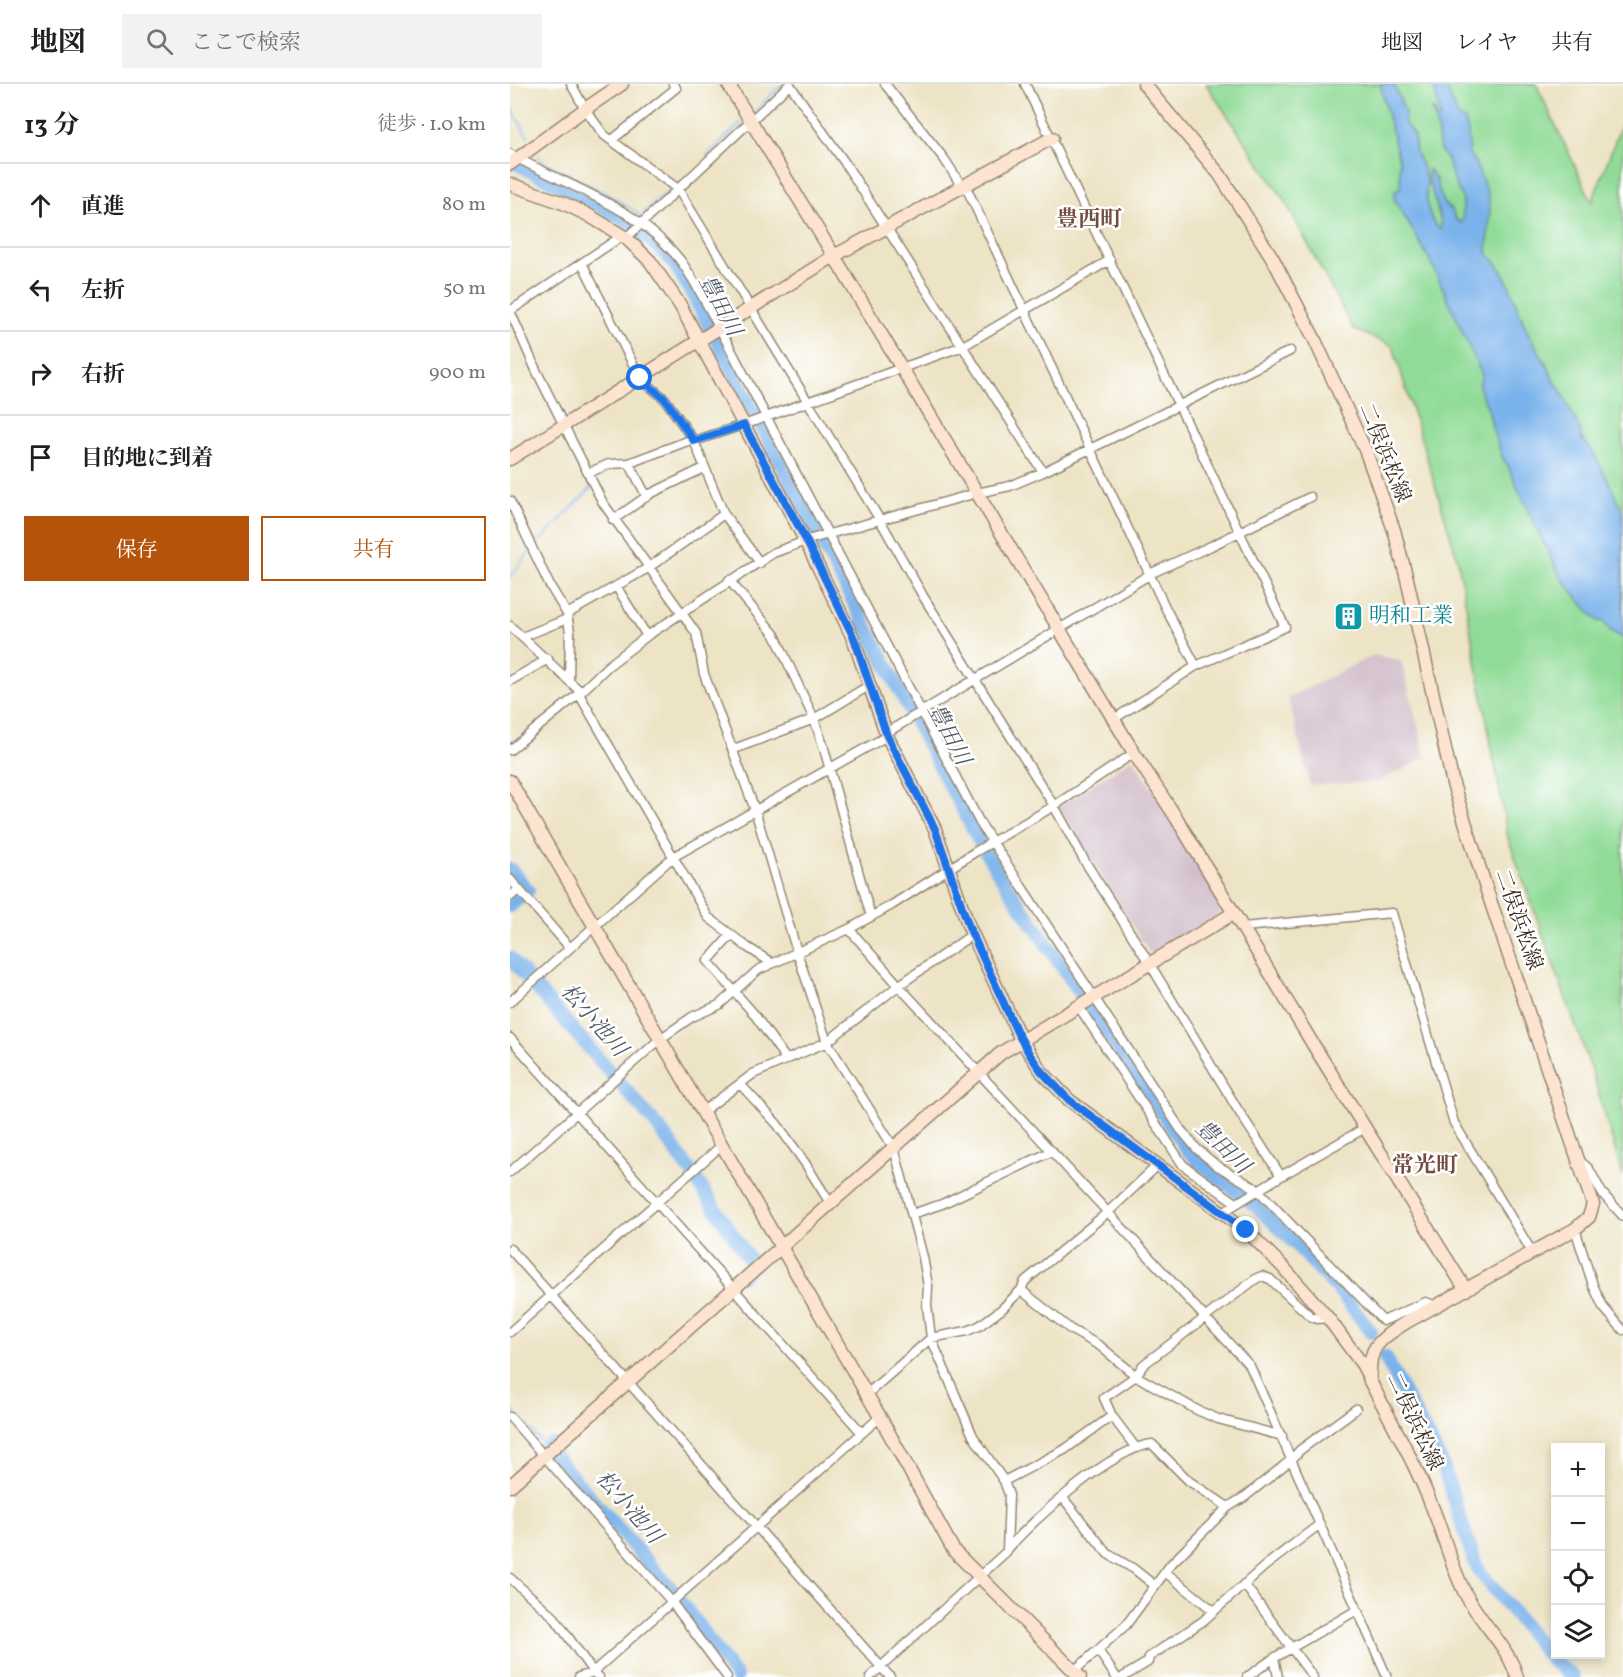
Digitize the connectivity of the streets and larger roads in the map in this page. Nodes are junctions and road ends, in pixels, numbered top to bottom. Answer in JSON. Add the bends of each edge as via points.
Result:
{"nodes":[{"id":1,"x":571,"y":84,"type":"edge"},
{"id":2,"x":622,"y":84,"type":"edge"},
{"id":3,"x":673,"y":84,"type":"edge"},
{"id":4,"x":728,"y":84,"type":"edge"},
{"id":5,"x":790,"y":84,"type":"edge"},
{"id":6,"x":885,"y":84,"type":"edge"},
{"id":7,"x":1025,"y":84,"type":"edge"},
{"id":8,"x":1144,"y":84,"type":"edge"},
{"id":9,"x":585,"y":109,"type":"junction"},
{"id":10,"x":750,"y":120,"type":"junction"},
{"id":11,"x":1052,"y":138,"type":"junction"},
{"id":12,"x":612,"y":140,"type":"junction"},
{"id":13,"x":512,"y":159,"type":"edge"},
{"id":14,"x":510,"y":184,"type":"edge"},
{"id":15,"x":965,"y":185,"type":"junction"},
{"id":16,"x":676,"y":187,"type":"junction"},
{"id":17,"x":641,"y":222,"type":"junction"},
{"id":18,"x":885,"y":228,"type":"junction"},
{"id":19,"x":629,"y":235,"type":"junction"},
{"id":20,"x":834,"y":256,"type":"junction"},
{"id":21,"x":1110,"y":260,"type":"junction"},
{"id":22,"x":582,"y":263,"type":"junction"},
{"id":23,"x":751,"y":308,"type":"junction"},
{"id":24,"x":510,"y":311,"type":"edge"},
{"id":25,"x":1025,"y":311,"type":"junction"},
{"id":26,"x":718,"y":328,"type":"junction"},
{"id":27,"x":703,"y":338,"type":"junction"},
{"id":28,"x":963,"y":346,"type":"junction"},
{"id":29,"x":1290,"y":351,"type":"dead end"},
{"id":30,"x":902,"y":368,"type":"junction"},
{"id":31,"x":640,"y":378,"type":"junction"},
{"id":32,"x":808,"y":402,"type":"junction"},
{"id":33,"x":1179,"y":406,"type":"junction"},
{"id":34,"x":766,"y":417,"type":"junction"},
{"id":35,"x":748,"y":424,"type":"junction"},
{"id":36,"x":562,"y":426,"type":"junction"},
{"id":37,"x":693,"y":440,"type":"junction"},
{"id":38,"x":1090,"y":449,"type":"junction"},
{"id":39,"x":510,"y":459,"type":"edge"},
{"id":40,"x":629,"y":463,"type":"junction"},
{"id":41,"x":704,"y":468,"type":"junction"},
{"id":42,"x":1043,"y":472,"type":"junction"},
{"id":43,"x":588,"y":473,"type":"junction"},
{"id":44,"x":977,"y":493,"type":"junction"},
{"id":45,"x":646,"y":497,"type":"junction"},
{"id":46,"x":1310,"y":497,"type":"dead end"},
{"id":47,"x":510,"y":501,"type":"edge"},
{"id":48,"x":724,"y":514,"type":"junction"},
{"id":49,"x":613,"y":520,"type":"junction"},
{"id":50,"x":880,"y":520,"type":"junction"},
{"id":51,"x":1240,"y":532,"type":"junction"},
{"id":52,"x":826,"y":535,"type":"junction"},
{"id":53,"x":808,"y":540,"type":"junction"},
{"id":54,"x":760,"y":563,"type":"junction"},
{"id":55,"x":648,"y":568,"type":"junction"},
{"id":56,"x":1150,"y":574,"type":"junction"},
{"id":57,"x":729,"y":580,"type":"junction"},
{"id":58,"x":616,"y":586,"type":"junction"},
{"id":59,"x":681,"y":613,"type":"junction"},
{"id":60,"x":567,"y":616,"type":"junction"},
{"id":61,"x":510,"y":626,"type":"edge"},
{"id":62,"x":1059,"y":628,"type":"junction"},
{"id":63,"x":647,"y":636,"type":"junction"},
{"id":64,"x":522,"y":637,"type":"junction"},
{"id":65,"x":548,"y":659,"type":"junction"},
{"id":66,"x":1196,"y":666,"type":"junction"},
{"id":67,"x":569,"y":680,"type":"junction"},
{"id":68,"x":976,"y":680,"type":"junction"},
{"id":69,"x":510,"y":681,"type":"edge"},
{"id":70,"x":870,"y":685,"type":"junction"},
{"id":71,"x":580,"y":693,"type":"junction"},
{"id":72,"x":921,"y":712,"type":"junction"},
{"id":73,"x":814,"y":719,"type":"junction"},
{"id":74,"x":1114,"y":719,"type":"junction"},
{"id":75,"x":887,"y":735,"type":"junction"},
{"id":76,"x":734,"y":749,"type":"junction"},
{"id":77,"x":510,"y":750,"type":"edge"},
{"id":78,"x":1134,"y":753,"type":"junction"},
{"id":79,"x":830,"y":769,"type":"junction"},
{"id":80,"x":510,"y":781,"type":"edge"},
{"id":81,"x":1054,"y":806,"type":"junction"},
{"id":82,"x":755,"y":810,"type":"junction"},
{"id":83,"x":990,"y":843,"type":"junction"},
{"id":84,"x":673,"y":857,"type":"junction"},
{"id":85,"x":950,"y":867,"type":"junction"},
{"id":86,"x":510,"y":879,"type":"edge"},
{"id":87,"x":519,"y":890,"type":"junction"},
{"id":88,"x":510,"y":897,"type":"edge"},
{"id":89,"x":1234,"y":913,"type":"junction"},
{"id":90,"x":871,"y":917,"type":"junction"},
{"id":91,"x":1243,"y":927,"type":"junction"},
{"id":92,"x":596,"y":928,"type":"junction"},
{"id":93,"x":849,"y":930,"type":"junction"},
{"id":94,"x":973,"y":934,"type":"junction"},
{"id":95,"x":731,"y":935,"type":"junction"},
{"id":96,"x":570,"y":948,"type":"junction"},
{"id":97,"x":797,"y":952,"type":"junction"},
{"id":98,"x":772,"y":963,"type":"junction"},
{"id":99,"x":1150,"y":964,"type":"junction"},
{"id":100,"x":898,"y":986,"type":"junction"},
{"id":101,"x":735,"y":992,"type":"junction"},
{"id":102,"x":510,"y":1002,"type":"edge"},
{"id":103,"x":1087,"y":1002,"type":"junction"},
{"id":104,"x":510,"y":1038,"type":"edge"},
{"id":105,"x":660,"y":1039,"type":"junction"},
{"id":106,"x":1021,"y":1040,"type":"junction"},
{"id":107,"x":827,"y":1042,"type":"junction"},
{"id":108,"x":786,"y":1059,"type":"junction"},
{"id":109,"x":978,"y":1072,"type":"junction"},
{"id":110,"x":740,"y":1084,"type":"junction"},
{"id":111,"x":702,"y":1112,"type":"junction"},
{"id":112,"x":576,"y":1113,"type":"junction"},
{"id":113,"x":1365,"y":1128,"type":"junction"},
{"id":114,"x":722,"y":1145,"type":"junction"},
{"id":115,"x":894,"y":1148,"type":"junction"},
{"id":116,"x":1052,"y":1151,"type":"junction"},
{"id":117,"x":1579,"y":1160,"type":"junction"},
{"id":118,"x":1158,"y":1165,"type":"junction"},
{"id":119,"x":510,"y":1172,"type":"edge"},
{"id":120,"x":1281,"y":1176,"type":"junction"},
{"id":121,"x":1255,"y":1191,"type":"junction"},
{"id":122,"x":1238,"y":1202,"type":"junction"},
{"id":123,"x":657,"y":1203,"type":"junction"},
{"id":124,"x":830,"y":1203,"type":"junction"},
{"id":125,"x":1108,"y":1212,"type":"junction"},
{"id":126,"x":1223,"y":1212,"type":"junction"},
{"id":127,"x":912,"y":1214,"type":"junction"},
{"id":128,"x":1623,"y":1216,"type":"edge"},
{"id":129,"x":1575,"y":1229,"type":"junction"},
{"id":130,"x":781,"y":1246,"type":"junction"},
{"id":131,"x":510,"y":1249,"type":"edge"},
{"id":132,"x":1532,"y":1252,"type":"junction"},
{"id":133,"x":733,"y":1289,"type":"junction"},
{"id":134,"x":1022,"y":1290,"type":"junction"},
{"id":135,"x":1466,"y":1290,"type":"junction"},
{"id":136,"x":552,"y":1296,"type":"junction"},
{"id":137,"x":1436,"y":1306,"type":"junction"},
{"id":138,"x":1206,"y":1317,"type":"junction"},
{"id":139,"x":1328,"y":1318,"type":"junction"},
{"id":140,"x":1623,"y":1330,"type":"edge"},
{"id":141,"x":510,"y":1332,"type":"edge"},
{"id":142,"x":931,"y":1338,"type":"junction"},
{"id":143,"x":1136,"y":1376,"type":"junction"},
{"id":144,"x":628,"y":1381,"type":"junction"},
{"id":145,"x":1370,"y":1381,"type":"junction"},
{"id":146,"x":867,"y":1394,"type":"junction"},
{"id":147,"x":1356,"y":1409,"type":"dead end"},
{"id":148,"x":510,"y":1416,"type":"edge"},
{"id":149,"x":880,"y":1416,"type":"junction"},
{"id":150,"x":1112,"y":1416,"type":"junction"},
{"id":151,"x":862,"y":1433,"type":"junction"},
{"id":152,"x":1282,"y":1436,"type":"junction"},
{"id":153,"x":1136,"y":1448,"type":"junction"},
{"id":154,"x":547,"y":1453,"type":"junction"},
{"id":155,"x":1292,"y":1459,"type":"junction"},
{"id":156,"x":1004,"y":1481,"type":"junction"},
{"id":157,"x":510,"y":1486,"type":"edge"},
{"id":158,"x":1063,"y":1498,"type":"junction"},
{"id":159,"x":1228,"y":1507,"type":"junction"},
{"id":160,"x":1320,"y":1524,"type":"junction"},
{"id":161,"x":756,"y":1526,"type":"junction"},
{"id":162,"x":1007,"y":1551,"type":"junction"},
{"id":163,"x":1165,"y":1572,"type":"junction"},
{"id":164,"x":510,"y":1578,"type":"edge"},
{"id":165,"x":979,"y":1578,"type":"junction"},
{"id":166,"x":1244,"y":1584,"type":"junction"},
{"id":167,"x":1154,"y":1585,"type":"junction"},
{"id":168,"x":672,"y":1601,"type":"junction"},
{"id":169,"x":1357,"y":1610,"type":"junction"},
{"id":170,"x":1214,"y":1611,"type":"junction"},
{"id":171,"x":1292,"y":1648,"type":"junction"},
{"id":172,"x":1098,"y":1650,"type":"junction"},
{"id":173,"x":1274,"y":1658,"type":"junction"},
{"id":174,"x":881,"y":1667,"type":"junction"},
{"id":175,"x":596,"y":1675,"type":"edge"},
{"id":176,"x":1073,"y":1675,"type":"edge"},
{"id":177,"x":579,"y":1677,"type":"edge"},
{"id":178,"x":727,"y":1677,"type":"edge"},
{"id":179,"x":870,"y":1677,"type":"edge"},
{"id":180,"x":890,"y":1677,"type":"edge"},
{"id":181,"x":1116,"y":1677,"type":"edge"},
{"id":182,"x":1123,"y":1677,"type":"edge"},
{"id":183,"x":1248,"y":1677,"type":"edge"},
{"id":184,"x":1278,"y":1677,"type":"edge"},
{"id":185,"x":1312,"y":1677,"type":"edge"},
{"id":186,"x":1387,"y":1677,"type":"edge"},
{"id":187,"x":1517,"y":1677,"type":"edge"}],
"edges":[{"from":1,"to":9,"type":"street"},
{"from":2,"to":9,"type":"street"},
{"from":3,"to":12,"type":"street","via":[[676,88]]},
{"from":4,"to":10,"type":"street"},
{"from":5,"to":10,"type":"street"},
{"from":5,"to":18,"type":"street"},
{"from":6,"to":15,"type":"street"},
{"from":7,"to":11,"type":"street"},
{"from":8,"to":117,"type":"street","name":"二俣浜松線","via":[[1220,175],[1273,259],[1366,452],[1407,579],[1453,784]]},
{"from":9,"to":12,"type":"street"},
{"from":9,"to":13,"type":"street"},
{"from":10,"to":16,"type":"street"},
{"from":10,"to":20,"type":"street"},
{"from":11,"to":15,"type":"street"},
{"from":11,"to":21,"type":"street"},
{"from":12,"to":16,"type":"street"},
{"from":13,"to":17,"type":"street"},
{"from":14,"to":19,"type":"street","via":[[563,203]]},
{"from":15,"to":18,"type":"street"},
{"from":15,"to":25,"type":"street"},
{"from":16,"to":17,"type":"street"},
{"from":16,"to":23,"type":"street"},
{"from":17,"to":19,"type":"street"},
{"from":17,"to":26,"type":"street","via":[[680,261]]},
{"from":18,"to":20,"type":"street"},
{"from":18,"to":28,"type":"street"},
{"from":19,"to":22,"type":"street"},
{"from":19,"to":27,"type":"street"},
{"from":20,"to":23,"type":"street"},
{"from":20,"to":30,"type":"street"},
{"from":21,"to":25,"type":"street"},
{"from":21,"to":33,"type":"street"},
{"from":22,"to":24,"type":"street"},
{"from":22,"to":31,"type":"street"},
{"from":23,"to":26,"type":"street"},
{"from":23,"to":32,"type":"street"},
{"from":24,"to":36,"type":"street"},
{"from":25,"to":28,"type":"street"},
{"from":25,"to":38,"type":"street"},
{"from":26,"to":27,"type":"street"},
{"from":26,"to":34,"type":"street"},
{"from":27,"to":31,"type":"street"},
{"from":27,"to":35,"type":"street"},
{"from":28,"to":30,"type":"street"},
{"from":28,"to":42,"type":"street"},
{"from":29,"to":33,"type":"street"},
{"from":30,"to":32,"type":"street"},
{"from":30,"to":44,"type":"street"},
{"from":31,"to":36,"type":"street"},
{"from":31,"to":37,"type":"street","via":[[665,399]]},
{"from":32,"to":34,"type":"street"},
{"from":32,"to":50,"type":"street"},
{"from":33,"to":38,"type":"street"},
{"from":33,"to":51,"type":"street"},
{"from":34,"to":35,"type":"street"},
{"from":34,"to":52,"type":"street"},
{"from":35,"to":37,"type":"street"},
{"from":35,"to":53,"type":"street"},
{"from":36,"to":39,"type":"street"},
{"from":36,"to":43,"type":"street"},
{"from":37,"to":40,"type":"street"},
{"from":37,"to":41,"type":"street"},
{"from":38,"to":42,"type":"street"},
{"from":38,"to":56,"type":"street"},
{"from":40,"to":43,"type":"street","via":[[609,464]]},
{"from":40,"to":45,"type":"street"},
{"from":41,"to":45,"type":"street"},
{"from":41,"to":48,"type":"street"},
{"from":42,"to":44,"type":"street","via":[[1010,486]]},
{"from":43,"to":49,"type":"street"},
{"from":44,"to":50,"type":"street"},
{"from":44,"to":62,"type":"street"},
{"from":45,"to":49,"type":"street"},
{"from":46,"to":51,"type":"street"},
{"from":47,"to":60,"type":"street"},
{"from":48,"to":54,"type":"street"},
{"from":48,"to":55,"type":"street"},
{"from":49,"to":55,"type":"street"},
{"from":50,"to":52,"type":"street"},
{"from":50,"to":68,"type":"street"},
{"from":51,"to":56,"type":"street"},
{"from":51,"to":66,"type":"street","via":[[1285,627]]},
{"from":52,"to":53,"type":"street"},
{"from":52,"to":72,"type":"street"},
{"from":53,"to":54,"type":"street","via":[[773,553]]},
{"from":53,"to":70,"type":"street","via":[[854,638]]},
{"from":54,"to":57,"type":"street"},
{"from":55,"to":58,"type":"street"},
{"from":55,"to":59,"type":"street"},
{"from":56,"to":62,"type":"street"},
{"from":56,"to":66,"type":"street"},
{"from":57,"to":59,"type":"street"},
{"from":57,"to":73,"type":"street","via":[[775,635]]},
{"from":58,"to":60,"type":"street"},
{"from":58,"to":63,"type":"street"},
{"from":59,"to":63,"type":"street"},
{"from":59,"to":76,"type":"street","via":[[696,633],[704,674]]},
{"from":60,"to":64,"type":"street"},
{"from":60,"to":67,"type":"street"},
{"from":61,"to":64,"type":"street"},
{"from":62,"to":68,"type":"street"},
{"from":62,"to":74,"type":"street"},
{"from":63,"to":71,"type":"street"},
{"from":64,"to":65,"type":"street"},
{"from":65,"to":67,"type":"street"},
{"from":65,"to":69,"type":"street"},
{"from":66,"to":74,"type":"street"},
{"from":67,"to":71,"type":"street"},
{"from":68,"to":72,"type":"street"},
{"from":68,"to":81,"type":"street"},
{"from":70,"to":73,"type":"street"},
{"from":70,"to":75,"type":"street"},
{"from":71,"to":77,"type":"street"},
{"from":71,"to":84,"type":"street"},
{"from":72,"to":75,"type":"street"},
{"from":72,"to":83,"type":"street"},
{"from":73,"to":76,"type":"street"},
{"from":73,"to":79,"type":"street"},
{"from":74,"to":78,"type":"street"},
{"from":75,"to":79,"type":"street"},
{"from":75,"to":85,"type":"street"},
{"from":76,"to":82,"type":"street"},
{"from":78,"to":81,"type":"street"},
{"from":78,"to":89,"type":"street"},
{"from":79,"to":82,"type":"street"},
{"from":79,"to":90,"type":"street"},
{"from":80,"to":92,"type":"street"},
{"from":81,"to":83,"type":"street"},
{"from":81,"to":99,"type":"street"},
{"from":82,"to":84,"type":"street"},
{"from":82,"to":97,"type":"street"},
{"from":83,"to":85,"type":"street"},
{"from":83,"to":103,"type":"street"},
{"from":84,"to":92,"type":"street"},
{"from":84,"to":95,"type":"street","via":[[708,917]]},
{"from":85,"to":90,"type":"street"},
{"from":85,"to":94,"type":"street"},
{"from":86,"to":87,"type":"street"},
{"from":87,"to":88,"type":"street"},
{"from":87,"to":96,"type":"street"},
{"from":89,"to":91,"type":"street"},
{"from":89,"to":99,"type":"street"},
{"from":90,"to":93,"type":"street"},
{"from":91,"to":113,"type":"street"},
{"from":91,"to":132,"type":"street","via":[[1392,913],[1454,1124]]},
{"from":92,"to":96,"type":"street"},
{"from":92,"to":105,"type":"street"},
{"from":93,"to":97,"type":"street"},
{"from":93,"to":100,"type":"street"},
{"from":94,"to":100,"type":"street"},
{"from":94,"to":106,"type":"street"},
{"from":95,"to":98,"type":"street"},
{"from":95,"to":101,"type":"street","via":[[708,962]]},
{"from":96,"to":102,"type":"street"},
{"from":97,"to":98,"type":"street"},
{"from":97,"to":107,"type":"street"},
{"from":98,"to":101,"type":"street","via":[[758,970]]},
{"from":99,"to":103,"type":"street"},
{"from":99,"to":120,"type":"street"},
{"from":100,"to":107,"type":"street"},
{"from":100,"to":109,"type":"street"},
{"from":101,"to":105,"type":"street"},
{"from":101,"to":108,"type":"street"},
{"from":103,"to":106,"type":"street"},
{"from":103,"to":121,"type":"street","via":[[1197,1149]]},
{"from":103,"to":122,"type":"street","via":[[1183,1166]]},
{"from":104,"to":112,"type":"street"},
{"from":105,"to":111,"type":"street"},
{"from":105,"to":112,"type":"street"},
{"from":106,"to":109,"type":"street"},
{"from":106,"to":118,"type":"street","via":[[1062,1094]]},
{"from":107,"to":108,"type":"street"},
{"from":107,"to":115,"type":"street"},
{"from":108,"to":110,"type":"street"},
{"from":109,"to":115,"type":"street"},
{"from":109,"to":116,"type":"street"},
{"from":110,"to":111,"type":"street"},
{"from":110,"to":124,"type":"street","via":[[777,1124]]},
{"from":111,"to":114,"type":"street"},
{"from":112,"to":119,"type":"street"},
{"from":112,"to":123,"type":"street"},
{"from":113,"to":120,"type":"street"},
{"from":113,"to":135,"type":"street"},
{"from":114,"to":123,"type":"street"},
{"from":114,"to":130,"type":"street"},
{"from":115,"to":124,"type":"street"},
{"from":115,"to":127,"type":"street"},
{"from":116,"to":125,"type":"street"},
{"from":116,"to":127,"type":"street","via":[[942,1204]]},
{"from":117,"to":128,"type":"street"},
{"from":117,"to":129,"type":"street","name":"二俣浜松線","via":[[1593,1204],[1588,1218]]},
{"from":118,"to":125,"type":"street"},
{"from":118,"to":126,"type":"street"},
{"from":120,"to":121,"type":"street"},
{"from":121,"to":122,"type":"street"},
{"from":121,"to":137,"type":"street","via":[[1383,1321],[1426,1302]]},
{"from":122,"to":126,"type":"street"},
{"from":123,"to":133,"type":"street"},
{"from":123,"to":136,"type":"street"},
{"from":124,"to":130,"type":"street"},
{"from":125,"to":134,"type":"street","via":[[1025,1281]]},
{"from":125,"to":138,"type":"street"},
{"from":126,"to":139,"type":"street","via":[[1265,1248]]},
{"from":127,"to":142,"type":"street","via":[[928,1286]]},
{"from":129,"to":132,"type":"street","name":"二俣浜松線"},
{"from":129,"to":140,"type":"street","via":[[1603,1307]]},
{"from":130,"to":133,"type":"street"},
{"from":130,"to":146,"type":"street"},
{"from":131,"to":136,"type":"street"},
{"from":132,"to":135,"type":"street","name":"二俣浜松線"},
{"from":133,"to":144,"type":"street"},
{"from":133,"to":151,"type":"street"},
{"from":134,"to":142,"type":"street","via":[[979,1326]]},
{"from":134,"to":143,"type":"street"},
{"from":135,"to":137,"type":"street","name":"二俣浜松線"},
{"from":136,"to":141,"type":"street"},
{"from":136,"to":144,"type":"street"},
{"from":137,"to":145,"type":"street","name":"二俣浜松線","via":[[1380,1339],[1371,1356]]},
{"from":138,"to":139,"type":"street","via":[[1262,1276],[1310,1316]]},
{"from":138,"to":143,"type":"street","via":[[1143,1365]]},
{"from":138,"to":152,"type":"street","via":[[1250,1366]]},
{"from":139,"to":145,"type":"street"},
{"from":142,"to":146,"type":"street"},
{"from":142,"to":156,"type":"street","via":[[973,1436]]},
{"from":143,"to":150,"type":"street","via":[[1104,1398]]},
{"from":143,"to":152,"type":"street","via":[[1218,1419]]},
{"from":144,"to":154,"type":"street"},
{"from":144,"to":161,"type":"street"},
{"from":145,"to":187,"type":"street","name":"二俣浜松線","via":[[1433,1509],[1465,1594],[1509,1657]]},
{"from":146,"to":149,"type":"street"},
{"from":147,"to":155,"type":"street"},
{"from":148,"to":154,"type":"street"},
{"from":149,"to":151,"type":"street"},
{"from":149,"to":165,"type":"street","via":[[954,1551]]},
{"from":150,"to":153,"type":"street"},
{"from":150,"to":156,"type":"street","via":[[1064,1450]]},
{"from":151,"to":161,"type":"street"},
{"from":152,"to":155,"type":"street"},
{"from":153,"to":158,"type":"street","via":[[1086,1478]]},
{"from":153,"to":159,"type":"street","via":[[1152,1444],[1189,1481]]},
{"from":154,"to":157,"type":"street"},
{"from":154,"to":168,"type":"street"},
{"from":155,"to":159,"type":"street"},
{"from":155,"to":160,"type":"street"},
{"from":156,"to":162,"type":"street","via":[[1009,1495]]},
{"from":158,"to":162,"type":"street"},
{"from":158,"to":167,"type":"street","via":[[1114,1560]]},
{"from":159,"to":163,"type":"street"},
{"from":160,"to":166,"type":"street"},
{"from":160,"to":169,"type":"street"},
{"from":161,"to":168,"type":"street"},
{"from":161,"to":174,"type":"street"},
{"from":162,"to":165,"type":"street"},
{"from":163,"to":167,"type":"street"},
{"from":163,"to":170,"type":"street"},
{"from":164,"to":175,"type":"street","via":[[554,1617]]},
{"from":165,"to":174,"type":"street"},
{"from":165,"to":176,"type":"street"},
{"from":166,"to":170,"type":"street"},
{"from":166,"to":171,"type":"street"},
{"from":167,"to":172,"type":"street","via":[[1135,1615]]},
{"from":168,"to":175,"type":"street"},
{"from":168,"to":178,"type":"street"},
{"from":169,"to":171,"type":"street"},
{"from":169,"to":186,"type":"street"},
{"from":170,"to":182,"type":"street"},
{"from":171,"to":173,"type":"street"},
{"from":171,"to":185,"type":"street"},
{"from":172,"to":176,"type":"street"},
{"from":172,"to":181,"type":"street"},
{"from":173,"to":183,"type":"street"},
{"from":173,"to":184,"type":"street"},
{"from":174,"to":179,"type":"street"},
{"from":174,"to":180,"type":"street"},
{"from":175,"to":177,"type":"street"}]}
